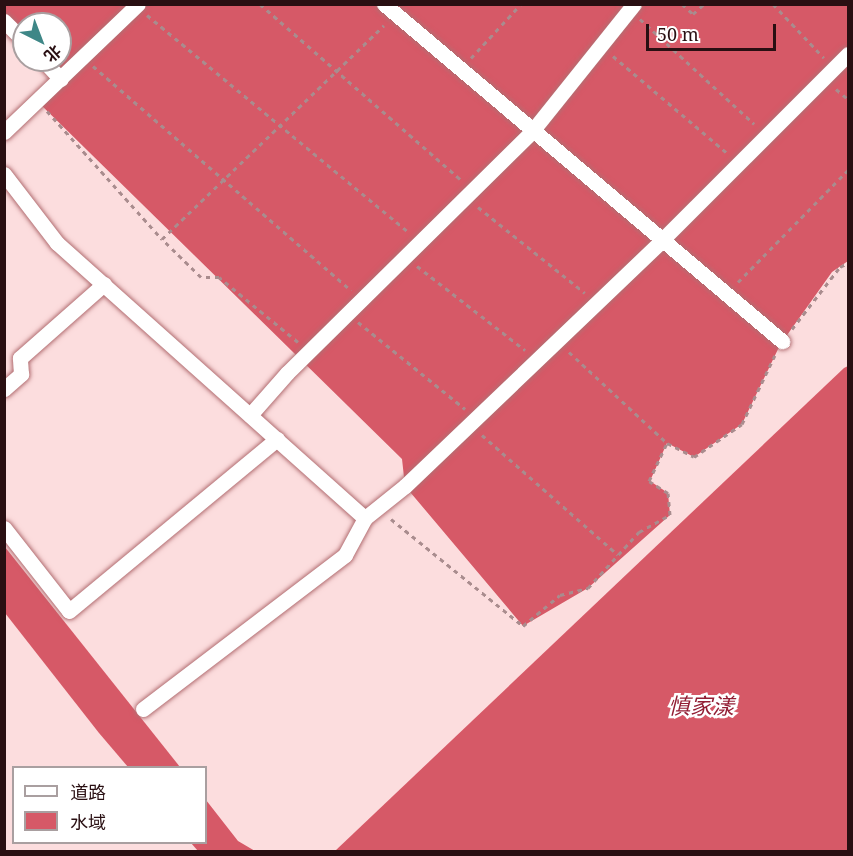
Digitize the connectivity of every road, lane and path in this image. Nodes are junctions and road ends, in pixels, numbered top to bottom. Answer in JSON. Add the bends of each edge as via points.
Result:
{"nodes":[{"id":1,"x":260,"y":4,"type":"edge"},
{"id":2,"x":521,"y":4,"type":"edge"},
{"id":3,"x":682,"y":4,"type":"edge"},
{"id":4,"x":704,"y":4,"type":"edge"},
{"id":5,"x":773,"y":4,"type":"edge"},
{"id":6,"x":138,"y":5,"type":"edge"},
{"id":7,"x":632,"y":7,"type":"edge"},
{"id":8,"x":390,"y":9,"type":"edge"},
{"id":9,"x":601,"y":46,"type":"junction"},
{"id":10,"x":849,"y":54,"type":"edge"},
{"id":11,"x":83,"y":57,"type":"junction"},
{"id":12,"x":834,"y":68,"type":"junction"},
{"id":13,"x":461,"y":70,"type":"junction"},
{"id":14,"x":336,"y":71,"type":"junction"},
{"id":15,"x":54,"y":72,"type":"edge"},
{"id":16,"x":61,"y":79,"type":"junction"},
{"id":17,"x":37,"y":101,"type":"junction"},
{"id":18,"x":280,"y":125,"type":"junction"},
{"id":19,"x":533,"y":130,"type":"junction"},
{"id":20,"x":4,"y":132,"type":"edge"},
{"id":21,"x":764,"y":134,"type":"junction"},
{"id":22,"x":737,"y":162,"type":"junction"},
{"id":23,"x":849,"y":170,"type":"edge"},
{"id":24,"x":4,"y":174,"type":"edge"},
{"id":25,"x":224,"y":180,"type":"junction"},
{"id":26,"x":469,"y":194,"type":"junction"},
{"id":27,"x":162,"y":239,"type":"junction"},
{"id":28,"x":662,"y":240,"type":"junction"},
{"id":29,"x":420,"y":242,"type":"junction"},
{"id":30,"x":405,"y":256,"type":"junction"},
{"id":31,"x":849,"y":263,"type":"edge"},
{"id":32,"x":104,"y":284,"type":"junction"},
{"id":33,"x":726,"y":293,"type":"junction"},
{"id":34,"x":361,"y":299,"type":"junction"},
{"id":35,"x":596,"y":302,"type":"junction"},
{"id":36,"x":348,"y":313,"type":"junction"},
{"id":37,"x":555,"y":340,"type":"junction"},
{"id":38,"x":782,"y":341,"type":"junction"},
{"id":39,"x":308,"y":351,"type":"junction"},
{"id":40,"x":536,"y":359,"type":"junction"},
{"id":41,"x":4,"y":389,"type":"edge"},
{"id":42,"x":250,"y":415,"type":"junction"},
{"id":43,"x":472,"y":420,"type":"junction"},
{"id":44,"x":277,"y":439,"type":"junction"},
{"id":45,"x":667,"y":443,"type":"junction"},
{"id":46,"x":370,"y":513,"type":"junction"},
{"id":47,"x":4,"y":528,"type":"edge"},
{"id":48,"x":618,"y":555,"type":"junction"},
{"id":49,"x":142,"y":709,"type":"dead end"}],
"edges":[{"from":1,"to":14,"type":"path"},
{"from":2,"to":13,"type":"path"},
{"from":3,"to":4,"type":"path","via":[[693,14]]},
{"from":5,"to":12,"type":"path"},
{"from":6,"to":11,"type":"street"},
{"from":6,"to":18,"type":"path"},
{"from":7,"to":9,"type":"street"},
{"from":7,"to":21,"type":"path"},
{"from":8,"to":13,"type":"street"},
{"from":8,"to":14,"type":"path"},
{"from":9,"to":19,"type":"street"},
{"from":9,"to":22,"type":"path"},
{"from":10,"to":12,"type":"street"},
{"from":11,"to":16,"type":"street"},
{"from":11,"to":25,"type":"path"},
{"from":12,"to":21,"type":"street"},
{"from":13,"to":19,"type":"street"},
{"from":14,"to":18,"type":"path"},
{"from":14,"to":26,"type":"path"},
{"from":15,"to":16,"type":"street"},
{"from":16,"to":17,"type":"street"},
{"from":17,"to":20,"type":"street"},
{"from":17,"to":27,"type":"path"},
{"from":18,"to":25,"type":"path"},
{"from":18,"to":29,"type":"path"},
{"from":19,"to":26,"type":"street"},
{"from":19,"to":28,"type":"street"},
{"from":21,"to":22,"type":"street"},
{"from":22,"to":28,"type":"street"},
{"from":23,"to":33,"type":"path"},
{"from":24,"to":32,"type":"street","via":[[57,243]]},
{"from":25,"to":27,"type":"path"},
{"from":25,"to":34,"type":"path"},
{"from":26,"to":29,"type":"street"},
{"from":26,"to":35,"type":"path"},
{"from":27,"to":39,"type":"path","via":[[201,277],[219,277]]},
{"from":28,"to":33,"type":"street"},
{"from":28,"to":35,"type":"street"},
{"from":29,"to":30,"type":"street"},
{"from":30,"to":34,"type":"street"},
{"from":30,"to":40,"type":"path"},
{"from":31,"to":38,"type":"path","via":[[840,267]]},
{"from":32,"to":41,"type":"street","via":[[20,358],[21,374]]},
{"from":32,"to":42,"type":"street"},
{"from":33,"to":38,"type":"street"},
{"from":34,"to":36,"type":"street"},
{"from":35,"to":37,"type":"street"},
{"from":36,"to":39,"type":"street"},
{"from":36,"to":43,"type":"path"},
{"from":37,"to":40,"type":"street"},
{"from":37,"to":45,"type":"path"},
{"from":38,"to":45,"type":"path","via":[[742,424],[694,457]]},
{"from":39,"to":42,"type":"street"},
{"from":40,"to":43,"type":"street"},
{"from":42,"to":44,"type":"street"},
{"from":43,"to":46,"type":"street","via":[[405,486]]},
{"from":43,"to":48,"type":"path"},
{"from":44,"to":46,"type":"street"},
{"from":44,"to":47,"type":"street","via":[[69,612]]},
{"from":45,"to":48,"type":"path","via":[[649,481],[668,493],[670,515],[639,532]]},
{"from":46,"to":48,"type":"path","via":[[523,626],[560,595],[588,588]]},
{"from":46,"to":49,"type":"street","via":[[345,555]]}]}
